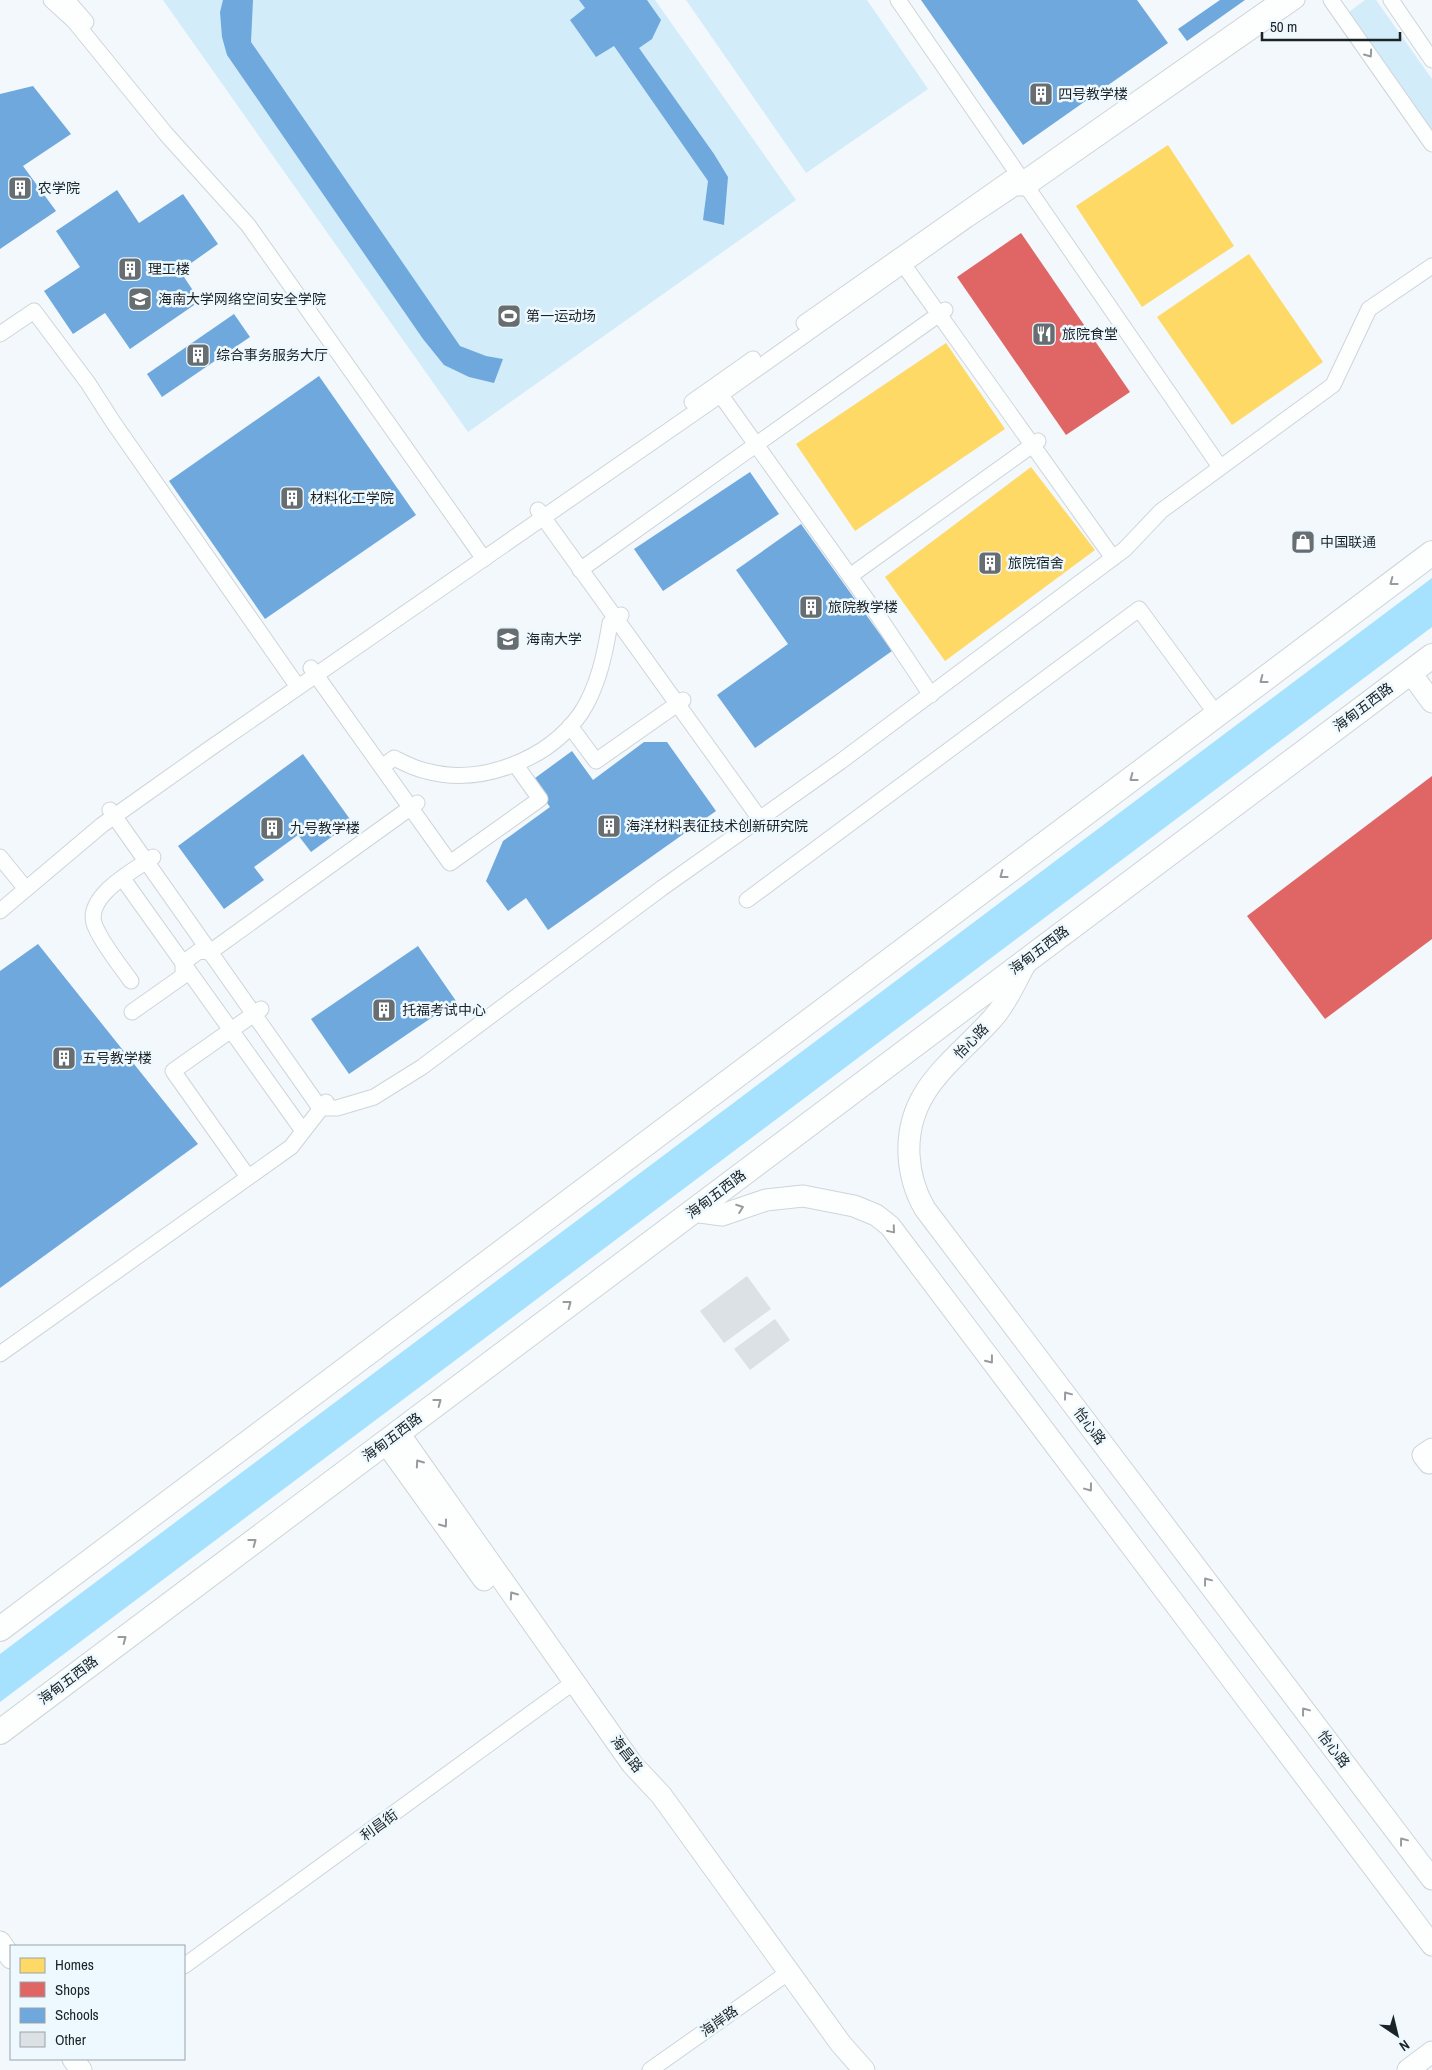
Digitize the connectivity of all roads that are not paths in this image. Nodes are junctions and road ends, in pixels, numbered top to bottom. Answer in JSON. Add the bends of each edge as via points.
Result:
{"nodes":[{"id":1,"x":51,"y":0,"type":"edge"},
{"id":2,"x":67,"y":0,"type":"edge"},
{"id":3,"x":898,"y":0,"type":"edge"},
{"id":4,"x":906,"y":0,"type":"edge"},
{"id":5,"x":1278,"y":0,"type":"edge"},
{"id":6,"x":1297,"y":0,"type":"edge"},
{"id":7,"x":1331,"y":0,"type":"edge"},
{"id":8,"x":1391,"y":0,"type":"edge"},
{"id":9,"x":1432,"y":60,"type":"edge"},
{"id":10,"x":1432,"y":144,"type":"edge"},
{"id":11,"x":1027,"y":182,"type":"junction"},
{"id":12,"x":904,"y":258,"type":"junction"},
{"id":13,"x":1432,"y":258,"type":"edge"},
{"id":14,"x":1432,"y":266,"type":"edge"},
{"id":15,"x":944,"y":316,"type":"junction"},
{"id":16,"x":0,"y":334,"type":"edge"},
{"id":17,"x":720,"y":389,"type":"junction"},
{"id":18,"x":1033,"y":441,"type":"junction"},
{"id":19,"x":760,"y":446,"type":"junction"},
{"id":20,"x":1221,"y":462,"type":"junction"},
{"id":21,"x":544,"y":512,"type":"junction"},
{"id":22,"x":484,"y":553,"type":"junction"},
{"id":23,"x":1432,"y":553,"type":"edge"},
{"id":24,"x":1114,"y":554,"type":"junction"},
{"id":25,"x":585,"y":571,"type":"junction"},
{"id":26,"x":851,"y":572,"type":"junction"},
{"id":27,"x":619,"y":617,"type":"junction"},
{"id":28,"x":1420,"y":665,"type":"edge"},
{"id":29,"x":316,"y":670,"type":"junction"},
{"id":30,"x":295,"y":684,"type":"junction"},
{"id":31,"x":1432,"y":688,"type":"edge"},
{"id":32,"x":931,"y":690,"type":"junction"},
{"id":33,"x":680,"y":702,"type":"junction"},
{"id":34,"x":1432,"y":702,"type":"edge"},
{"id":35,"x":1217,"y":715,"type":"junction"},
{"id":36,"x":570,"y":726,"type":"junction"},
{"id":37,"x":515,"y":764,"type":"junction"},
{"id":38,"x":385,"y":765,"type":"junction"},
{"id":39,"x":416,"y":809,"type":"junction"},
{"id":40,"x":116,"y":811,"type":"junction"},
{"id":41,"x":761,"y":814,"type":"junction"},
{"id":42,"x":0,"y":857,"type":"edge"},
{"id":43,"x":150,"y":859,"type":"junction"},
{"id":44,"x":123,"y":879,"type":"junction"},
{"id":45,"x":24,"y":886,"type":"junction"},
{"id":46,"x":747,"y":900,"type":"dead end"},
{"id":47,"x":0,"y":902,"type":"edge"},
{"id":48,"x":0,"y":911,"type":"edge"},
{"id":49,"x":216,"y":953,"type":"junction"},
{"id":50,"x":1029,"y":957,"type":"junction"},
{"id":51,"x":183,"y":963,"type":"junction"},
{"id":52,"x":131,"y":981,"type":"dead end"},
{"id":53,"x":132,"y":1012,"type":"dead end"},
{"id":54,"x":257,"y":1012,"type":"junction"},
{"id":55,"x":231,"y":1030,"type":"junction"},
{"id":56,"x":321,"y":1102,"type":"junction"},
{"id":57,"x":301,"y":1128,"type":"junction"},
{"id":58,"x":246,"y":1174,"type":"junction"},
{"id":59,"x":693,"y":1212,"type":"junction"},
{"id":60,"x":0,"y":1346,"type":"edge"},
{"id":61,"x":0,"y":1354,"type":"edge"},
{"id":62,"x":391,"y":1437,"type":"junction"},
{"id":63,"x":1432,"y":1449,"type":"edge"},
{"id":64,"x":1432,"y":1461,"type":"edge"},
{"id":65,"x":0,"y":1629,"type":"edge"},
{"id":66,"x":569,"y":1686,"type":"junction"},
{"id":67,"x":0,"y":1732,"type":"edge"},
{"id":68,"x":1432,"y":1879,"type":"edge"},
{"id":69,"x":0,"y":1942,"type":"edge"},
{"id":70,"x":1432,"y":1945,"type":"edge"},
{"id":71,"x":10,"y":1957,"type":"edge"},
{"id":72,"x":0,"y":1959,"type":"edge"},
{"id":73,"x":185,"y":1965,"type":"edge"},
{"id":74,"x":10,"y":1973,"type":"edge"},
{"id":75,"x":785,"y":1975,"type":"junction"},
{"id":76,"x":1432,"y":2052,"type":"edge"},
{"id":77,"x":1432,"y":2067,"type":"edge"},
{"id":78,"x":650,"y":2070,"type":"edge"},
{"id":79,"x":848,"y":2070,"type":"edge"},
{"id":80,"x":864,"y":2070,"type":"edge"},
{"id":81,"x":1408,"y":2070,"type":"edge"},
{"id":82,"x":1428,"y":2070,"type":"edge"}],
"edges":[{"from":1,"to":22,"type":"street","via":[[74,21],[166,134],[248,225]]},
{"from":2,"to":22,"type":"street","via":[[174,131],[255,223]]},
{"from":3,"to":11,"type":"street"},
{"from":4,"to":11,"type":"street"},
{"from":5,"to":11,"type":"street"},
{"from":6,"to":11,"type":"street"},
{"from":7,"to":10,"type":"street","one_way":true},
{"from":8,"to":9,"type":"street"},
{"from":11,"to":12,"type":"street","via":[[1009,179]]},
{"from":11,"to":20,"type":"street"},
{"from":12,"to":15,"type":"street"},
{"from":12,"to":17,"type":"street"},
{"from":13,"to":20,"type":"street","via":[[1363,304],[1326,383]]},
{"from":14,"to":20,"type":"street","via":[[1369,309],[1333,385]]},
{"from":15,"to":18,"type":"street"},
{"from":15,"to":19,"type":"street"},
{"from":16,"to":30,"type":"street","via":[[34,311],[88,383]]},
{"from":17,"to":19,"type":"street"},
{"from":17,"to":21,"type":"street"},
{"from":18,"to":24,"type":"street"},
{"from":18,"to":26,"type":"street"},
{"from":19,"to":25,"type":"street"},
{"from":19,"to":26,"type":"street"},
{"from":20,"to":24,"type":"street","via":[[1156,509]]},
{"from":21,"to":22,"type":"street"},
{"from":21,"to":25,"type":"street"},
{"from":22,"to":29,"type":"street"},
{"from":23,"to":35,"type":"main road","one_way":true},
{"from":24,"to":32,"type":"street"},
{"from":25,"to":27,"type":"street"},
{"from":26,"to":32,"type":"street"},
{"from":27,"to":33,"type":"street"},
{"from":27,"to":36,"type":"street","via":[[610,623],[596,683]]},
{"from":28,"to":31,"type":"street"},
{"from":28,"to":34,"type":"street"},
{"from":28,"to":50,"type":"main road","name":"海甸五西路"},
{"from":29,"to":30,"type":"street"},
{"from":29,"to":38,"type":"street"},
{"from":30,"to":40,"type":"street"},
{"from":32,"to":41,"type":"street"},
{"from":33,"to":36,"type":"street","via":[[596,761]]},
{"from":33,"to":41,"type":"street"},
{"from":35,"to":46,"type":"street","via":[[1139,609]]},
{"from":35,"to":65,"type":"main road","one_way":true},
{"from":36,"to":37,"type":"street","via":[[544,748]]},
{"from":37,"to":38,"type":"street","via":[[490,772],[444,775],[394,758]]},
{"from":37,"to":39,"type":"street","via":[[540,799],[456,859]]},
{"from":38,"to":39,"type":"street"},
{"from":39,"to":49,"type":"street"},
{"from":40,"to":43,"type":"street"},
{"from":40,"to":45,"type":"street"},
{"from":41,"to":56,"type":"street","via":[[652,887],[415,1064],[370,1091],[345,1100]]},
{"from":42,"to":45,"type":"street"},
{"from":43,"to":44,"type":"street"},
{"from":43,"to":49,"type":"street"},
{"from":44,"to":51,"type":"street"},
{"from":44,"to":52,"type":"street","via":[[101,895],[93,919],[101,938]]},
{"from":45,"to":47,"type":"street"},
{"from":45,"to":48,"type":"street"},
{"from":49,"to":51,"type":"street","via":[[199,951]]},
{"from":49,"to":54,"type":"street"},
{"from":50,"to":59,"type":"main road","name":"海甸五西路"},
{"from":68,"to":50,"type":"street","name":"怡心路","one_way":true,"via":[[925,1209],[916,1191],[909,1151],[916,1106],[943,1068],[995,1016]]},
{"from":51,"to":53,"type":"street","via":[[183,976]]},
{"from":51,"to":55,"type":"street"},
{"from":54,"to":55,"type":"street"},
{"from":54,"to":56,"type":"street"},
{"from":55,"to":57,"type":"street"},
{"from":55,"to":58,"type":"street","via":[[173,1071]]},
{"from":56,"to":57,"type":"street"},
{"from":57,"to":58,"type":"street"},
{"from":58,"to":60,"type":"street"},
{"from":58,"to":61,"type":"street"},
{"from":62,"to":59,"type":"main road","name":"海甸五西路","one_way":true},
{"from":59,"to":70,"type":"street","one_way":true,"via":[[722,1215],[766,1200],[803,1196],[854,1206],[876,1215],[890,1226]]},
{"from":62,"to":66,"type":"street","name":"海昌路"},
{"from":67,"to":62,"type":"main road","name":"海甸五西路","one_way":true},
{"from":63,"to":64,"type":"street","via":[[1423,1455],[1428,1463]]},
{"from":66,"to":73,"type":"street","name":"利昌街"},
{"from":66,"to":75,"type":"street","name":"海昌路","via":[[632,1764],[661,1794]]},
{"from":69,"to":71,"type":"street"},
{"from":72,"to":74,"type":"street"},
{"from":75,"to":78,"type":"street","name":"海岸路"},
{"from":75,"to":79,"type":"street","name":"海昌路"},
{"from":75,"to":80,"type":"street","name":"海昌路"},
{"from":76,"to":81,"type":"street"},
{"from":77,"to":82,"type":"street"}]}
